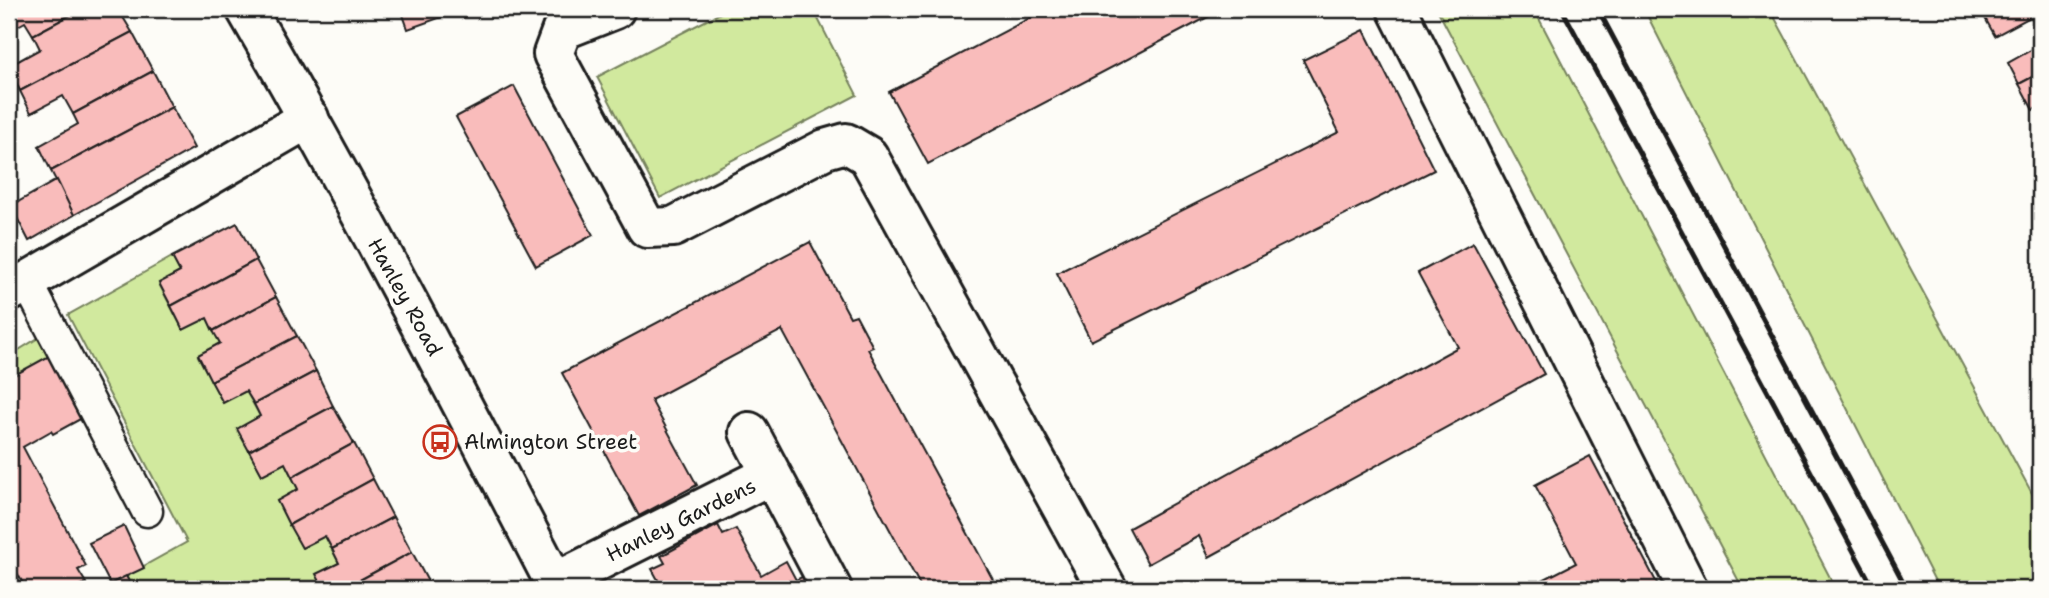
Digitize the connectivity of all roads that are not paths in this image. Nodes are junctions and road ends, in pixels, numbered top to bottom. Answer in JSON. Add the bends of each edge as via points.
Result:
{"nodes":[{"id":1,"x":246,"y":9,"type":"edge"},
{"id":2,"x":615,"y":9,"type":"edge"},
{"id":3,"x":1397,"y":9,"type":"edge"},
{"id":4,"x":309,"y":118,"type":"junction"},
{"id":5,"x":18,"y":287,"type":"edge"},
{"id":6,"x":749,"y":432,"type":"dead end"},
{"id":7,"x":770,"y":475,"type":"junction"},
{"id":8,"x":147,"y":511,"type":"dead end"},
{"id":9,"x":556,"y":586,"type":"edge"},
{"id":10,"x":832,"y":589,"type":"edge"},
{"id":11,"x":1107,"y":589,"type":"edge"},
{"id":12,"x":1688,"y":589,"type":"edge"}],
"edges":[{"from":1,"to":4,"type":"street","name":"Hanley Road"},
{"from":2,"to":11,"type":"street","via":[[562,30],[553,54],[647,228],[673,227],[825,149],[846,143],[868,156]]},
{"from":3,"to":12,"type":"street"},
{"from":4,"to":5,"type":"street"},
{"from":4,"to":9,"type":"street","name":"Hanley Road"},
{"from":5,"to":8,"type":"lane"},
{"from":6,"to":7,"type":"street","name":"Hanley Gardens"},
{"from":7,"to":9,"type":"street","name":"Hanley Gardens"},
{"from":7,"to":10,"type":"street","name":"Hanley Gardens"}]}
